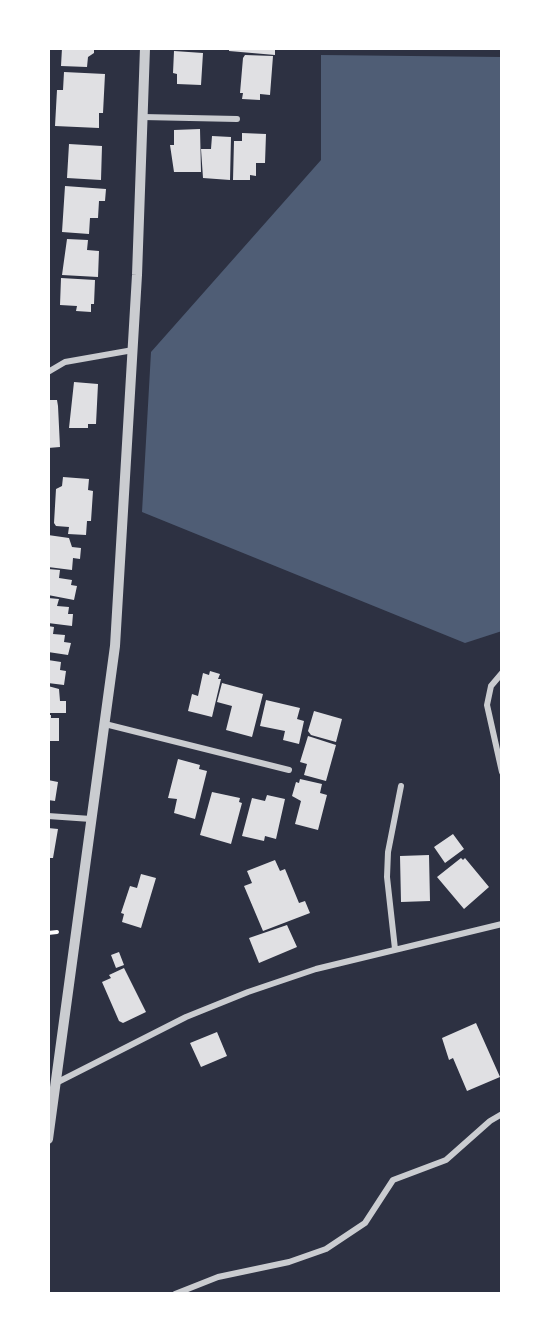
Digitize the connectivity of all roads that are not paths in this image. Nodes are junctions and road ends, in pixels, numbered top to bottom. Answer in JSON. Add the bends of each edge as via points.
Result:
{"nodes":[{"id":1,"x":146,"y":48,"type":"edge"},
{"id":2,"x":143,"y":117,"type":"junction"},
{"id":3,"x":237,"y":118,"type":"dead end"},
{"id":4,"x":133,"y":350,"type":"junction"},
{"id":5,"x":48,"y":372,"type":"edge"},
{"id":6,"x":502,"y":673,"type":"edge"},
{"id":7,"x":105,"y":724,"type":"junction"},
{"id":8,"x":289,"y":770,"type":"dead end"},
{"id":9,"x":502,"y":772,"type":"edge"},
{"id":10,"x":401,"y":786,"type":"dead end"},
{"id":11,"x":48,"y":816,"type":"edge"},
{"id":12,"x":91,"y":819,"type":"junction"},
{"id":13,"x":502,"y":924,"type":"edge"},
{"id":14,"x":395,"y":949,"type":"junction"},
{"id":15,"x":52,"y":1085,"type":"edge"},
{"id":16,"x":502,"y":1114,"type":"edge"},
{"id":17,"x":48,"y":1139,"type":"edge"},
{"id":18,"x":175,"y":1294,"type":"edge"}],
"edges":[{"from":1,"to":2,"type":"street"},
{"from":2,"to":3,"type":"street"},
{"from":2,"to":4,"type":"street"},
{"from":4,"to":5,"type":"street","via":[[65,362]]},
{"from":4,"to":7,"type":"street","via":[[118,609]]},
{"from":6,"to":9,"type":"street","via":[[491,686],[487,705]]},
{"from":7,"to":8,"type":"street"},
{"from":7,"to":12,"type":"street"},
{"from":10,"to":14,"type":"street","via":[[387,878]]},
{"from":11,"to":12,"type":"street"},
{"from":12,"to":15,"type":"street"},
{"from":13,"to":14,"type":"street"},
{"from":14,"to":15,"type":"street","via":[[248,992],[186,1017]]},
{"from":15,"to":17,"type":"street"},
{"from":16,"to":18,"type":"street","via":[[446,1160],[393,1180],[364,1223],[326,1249],[289,1263],[218,1277]]}]}
